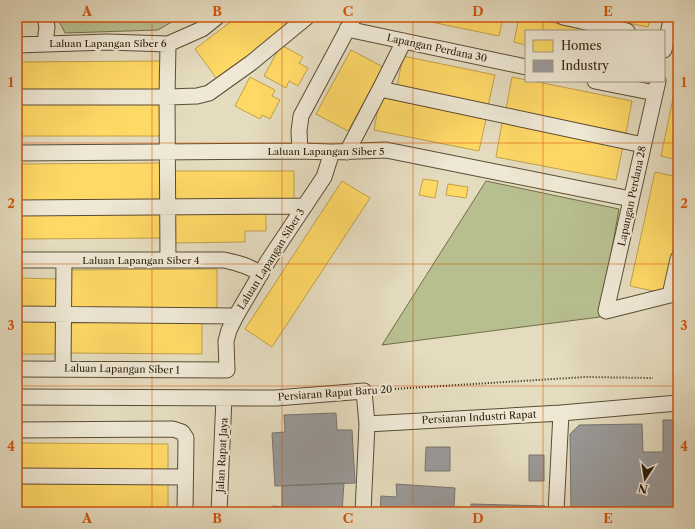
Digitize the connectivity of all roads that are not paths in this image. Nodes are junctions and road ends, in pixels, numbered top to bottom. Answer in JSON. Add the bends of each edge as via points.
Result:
{"nodes":[{"id":1,"x":45,"y":17,"type":"edge"},
{"id":2,"x":217,"y":17,"type":"edge"},
{"id":3,"x":307,"y":17,"type":"edge"},
{"id":4,"x":563,"y":17,"type":"edge"},
{"id":5,"x":672,"y":17,"type":"edge"},
{"id":6,"x":350,"y":23,"type":"edge"},
{"id":7,"x":623,"y":30,"type":"edge"},
{"id":8,"x":404,"y":41,"type":"junction"},
{"id":9,"x":45,"y":43,"type":"junction"},
{"id":10,"x":665,"y":43,"type":"edge"},
{"id":11,"x":17,"y":44,"type":"edge"},
{"id":12,"x":168,"y":44,"type":"junction"},
{"id":13,"x":525,"y":67,"type":"edge"},
{"id":14,"x":606,"y":82,"type":"edge"},
{"id":15,"x":656,"y":87,"type":"edge"},
{"id":16,"x":380,"y":89,"type":"junction"},
{"id":17,"x":17,"y":97,"type":"edge"},
{"id":18,"x":167,"y":97,"type":"junction"},
{"id":19,"x":643,"y":146,"type":"junction"},
{"id":20,"x":300,"y":151,"type":"junction"},
{"id":21,"x":168,"y":152,"type":"junction"},
{"id":22,"x":340,"y":152,"type":"junction"},
{"id":23,"x":17,"y":153,"type":"edge"},
{"id":24,"x":631,"y":199,"type":"junction"},
{"id":25,"x":305,"y":206,"type":"junction"},
{"id":26,"x":17,"y":208,"type":"edge"},
{"id":27,"x":168,"y":208,"type":"junction"},
{"id":28,"x":678,"y":259,"type":"edge"},
{"id":29,"x":17,"y":260,"type":"edge"},
{"id":30,"x":64,"y":260,"type":"junction"},
{"id":31,"x":168,"y":260,"type":"junction"},
{"id":32,"x":261,"y":274,"type":"junction"},
{"id":33,"x":674,"y":294,"type":"edge"},
{"id":34,"x":64,"y":313,"type":"junction"},
{"id":35,"x":17,"y":314,"type":"edge"},
{"id":36,"x":236,"y":316,"type":"junction"},
{"id":37,"x":63,"y":368,"type":"junction"},
{"id":38,"x":17,"y":369,"type":"edge"},
{"id":39,"x":226,"y":370,"type":"joint"},
{"id":40,"x":17,"y":397,"type":"edge"},
{"id":41,"x":224,"y":398,"type":"junction"},
{"id":42,"x":678,"y":402,"type":"edge"},
{"id":43,"x":561,"y":413,"type":"junction"},
{"id":44,"x":368,"y":424,"type":"junction"},
{"id":45,"x":17,"y":430,"type":"edge"},
{"id":46,"x":17,"y":476,"type":"edge"},
{"id":47,"x":186,"y":477,"type":"junction"},
{"id":48,"x":185,"y":512,"type":"edge"},
{"id":49,"x":219,"y":512,"type":"edge"},
{"id":50,"x":363,"y":512,"type":"edge"},
{"id":51,"x":556,"y":512,"type":"edge"}],
"edges":[{"from":1,"to":9,"type":"street"},
{"from":2,"to":12,"type":"street","name":"Laluan Lapangan Siber 6","via":[[202,29]]},
{"from":3,"to":18,"type":"street","via":[[210,93]]},
{"from":4,"to":7,"type":"street"},
{"from":5,"to":10,"type":"street"},
{"from":6,"to":8,"type":"street","name":"Lapangan Perdana 30"},
{"from":6,"to":20,"type":"street","via":[[301,116]]},
{"from":8,"to":13,"type":"street","name":"Lapangan Perdana 30"},
{"from":8,"to":16,"type":"street","name":"Laluan Lapangan Siber 3"},
{"from":9,"to":11,"type":"street","name":"Laluan Lapangan Siber 6"},
{"from":9,"to":12,"type":"street","name":"Laluan Lapangan Siber 6"},
{"from":12,"to":18,"type":"street"},
{"from":14,"to":15,"type":"street"},
{"from":15,"to":19,"type":"street","name":"Lapangan Perdana 28"},
{"from":16,"to":19,"type":"street"},
{"from":16,"to":22,"type":"street","name":"Laluan Lapangan Siber 3"},
{"from":17,"to":18,"type":"street"},
{"from":18,"to":21,"type":"street"},
{"from":19,"to":24,"type":"street","name":"Lapangan Perdana 28"},
{"from":20,"to":21,"type":"street","name":"Laluan Lapangan Siber 5"},
{"from":20,"to":22,"type":"street","name":"Laluan Lapangan Siber 5"},
{"from":21,"to":23,"type":"street","name":"Laluan Lapangan Siber 5"},
{"from":21,"to":27,"type":"street"},
{"from":22,"to":24,"type":"street","name":"Laluan Lapangan Siber 5","via":[[386,150]]},
{"from":22,"to":25,"type":"street","name":"Laluan Lapangan Siber 3"},
{"from":24,"to":33,"type":"street","name":"Lapangan Perdana 28","via":[[606,312]]},
{"from":25,"to":27,"type":"street"},
{"from":25,"to":32,"type":"street","name":"Laluan Lapangan Siber 3"},
{"from":26,"to":27,"type":"street"},
{"from":27,"to":31,"type":"street"},
{"from":28,"to":33,"type":"street"},
{"from":29,"to":30,"type":"street","name":"Laluan Lapangan Siber 4"},
{"from":30,"to":31,"type":"street","name":"Laluan Lapangan Siber 4"},
{"from":30,"to":34,"type":"street"},
{"from":31,"to":32,"type":"street","name":"Laluan Lapangan Siber 4","via":[[224,260],[240,263]]},
{"from":32,"to":36,"type":"street","name":"Laluan Lapangan Siber 3"},
{"from":34,"to":35,"type":"street"},
{"from":34,"to":36,"type":"street"},
{"from":34,"to":37,"type":"street"},
{"from":36,"to":39,"type":"street","name":"Laluan Lapangan Siber 3","via":[[226,341]]},
{"from":37,"to":38,"type":"street","name":"Laluan Lapangan Siber 1"},
{"from":37,"to":39,"type":"street","name":"Laluan Lapangan Siber 1"},
{"from":40,"to":41,"type":"street","name":"Persiaran Rapat Baru 20"},
{"from":41,"to":44,"type":"street","name":"Persiaran Rapat Baru 20","via":[[276,398],[364,390]]},
{"from":41,"to":49,"type":"street","name":"Jalan Rapat Jaya"},
{"from":42,"to":43,"type":"street","name":"Persiaran Industri Rapat"},
{"from":43,"to":44,"type":"street","name":"Persiaran Industri Rapat"},
{"from":43,"to":51,"type":"street"},
{"from":44,"to":50,"type":"street"},
{"from":45,"to":47,"type":"street","via":[[173,429],[182,432],[186,438]]},
{"from":46,"to":47,"type":"street"},
{"from":47,"to":48,"type":"street"}]}
